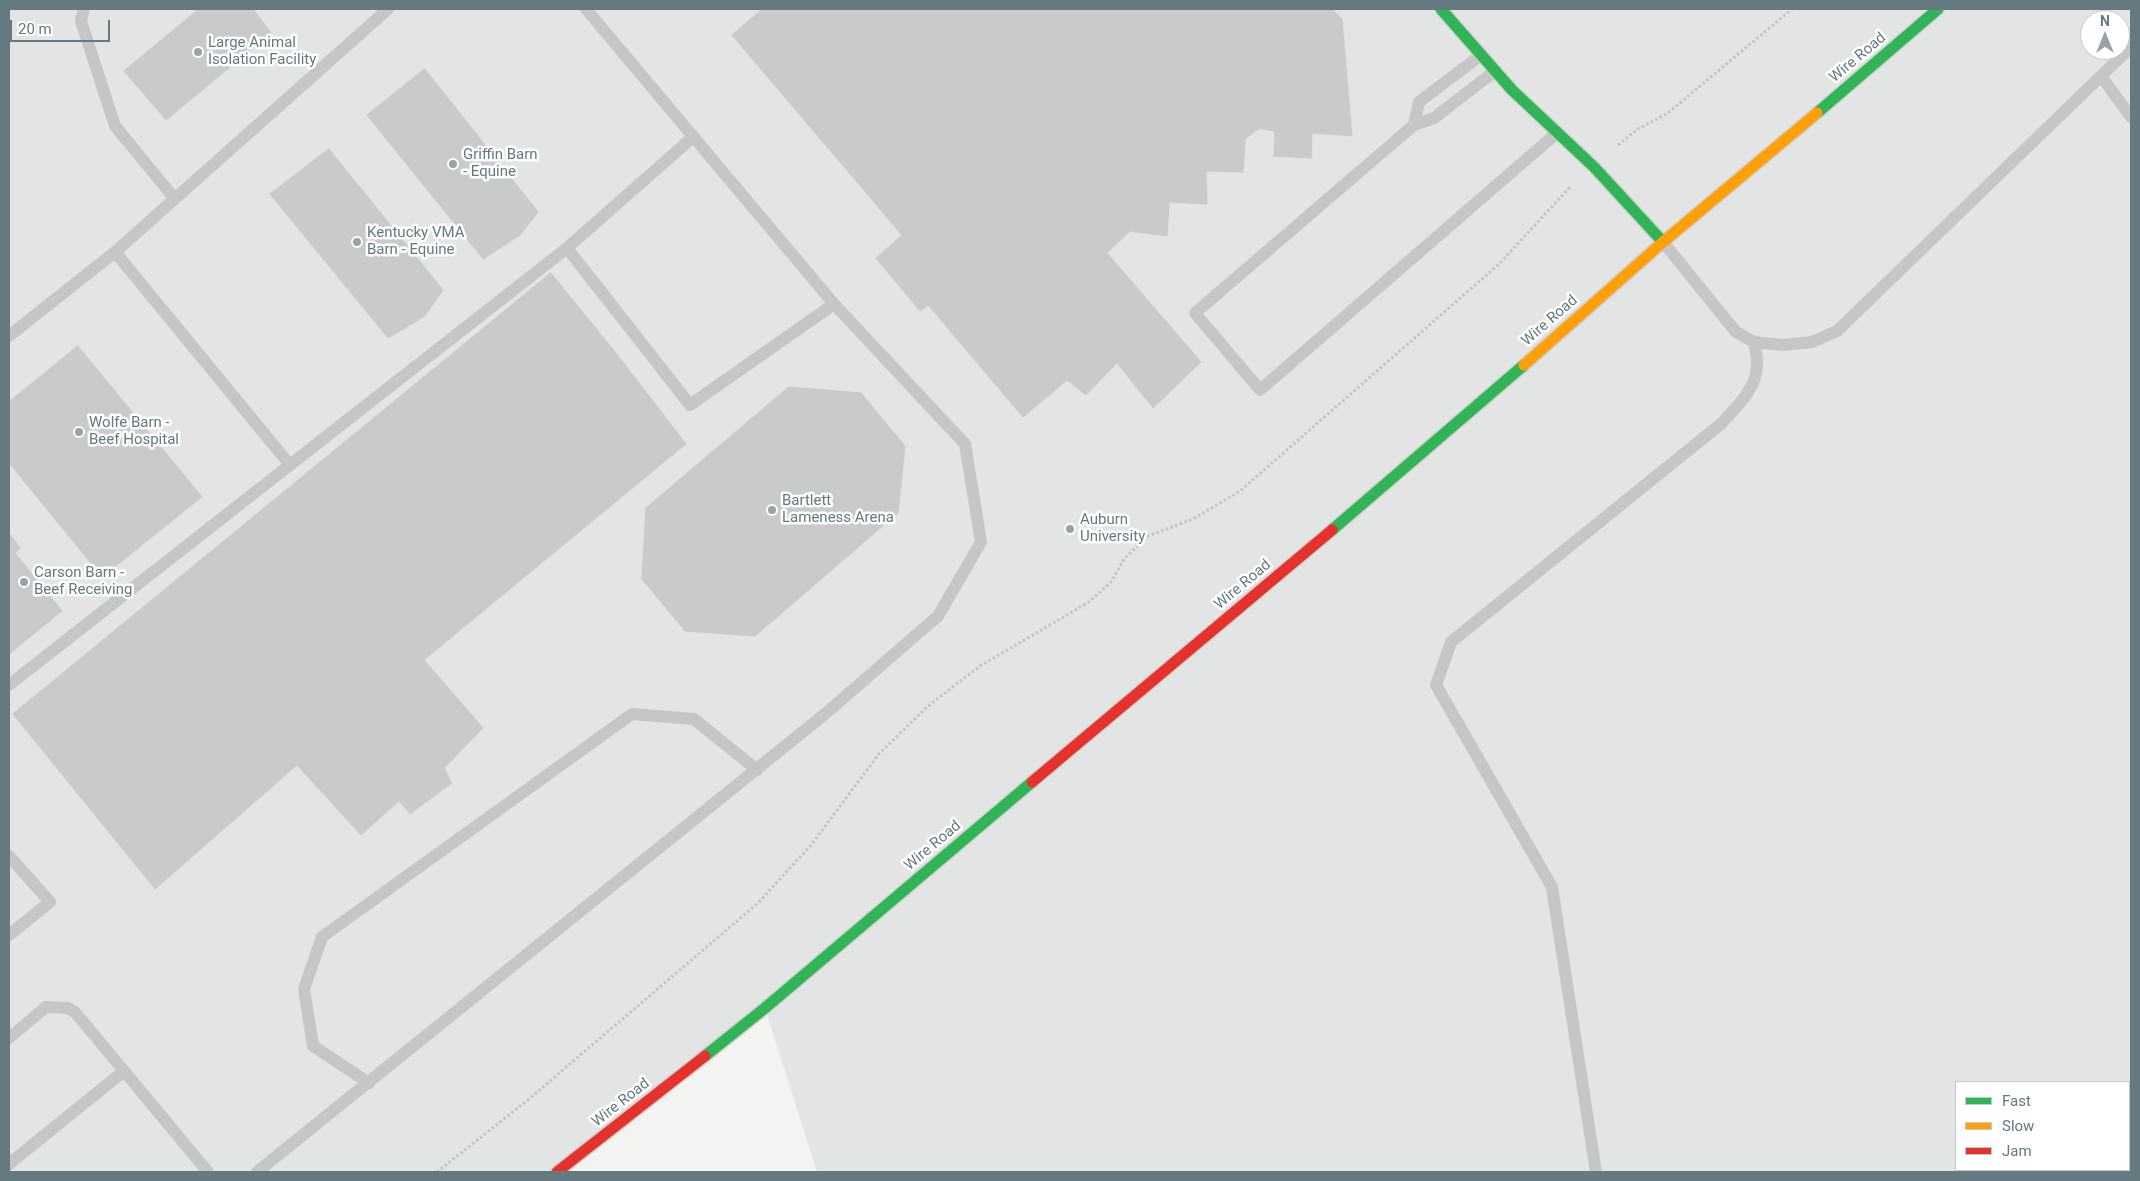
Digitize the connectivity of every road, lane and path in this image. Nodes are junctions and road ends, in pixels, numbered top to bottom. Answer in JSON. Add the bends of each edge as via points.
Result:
{"nodes":[{"id":1,"x":84,"y":9,"type":"edge"},
{"id":2,"x":586,"y":9,"type":"edge"},
{"id":3,"x":1441,"y":9,"type":"edge"},
{"id":4,"x":1792,"y":9,"type":"edge"},
{"id":5,"x":1938,"y":9,"type":"edge"},
{"id":6,"x":384,"y":10,"type":"edge"},
{"id":7,"x":2131,"y":47,"type":"edge"},
{"id":8,"x":1481,"y":55,"type":"junction"},
{"id":9,"x":1495,"y":71,"type":"junction"},
{"id":10,"x":2101,"y":76,"type":"junction"},
{"id":11,"x":2131,"y":116,"type":"edge"},
{"id":12,"x":1414,"y":124,"type":"junction"},
{"id":13,"x":1558,"y":132,"type":"junction"},
{"id":14,"x":693,"y":137,"type":"junction"},
{"id":15,"x":1618,"y":145,"type":"dead end"},
{"id":16,"x":1573,"y":183,"type":"dead end"},
{"id":17,"x":175,"y":199,"type":"junction"},
{"id":18,"x":1663,"y":242,"type":"junction"},
{"id":19,"x":567,"y":248,"type":"junction"},
{"id":20,"x":116,"y":252,"type":"junction"},
{"id":21,"x":834,"y":304,"type":"junction"},
{"id":22,"x":9,"y":336,"type":"edge"},
{"id":23,"x":1754,"y":342,"type":"junction"},
{"id":24,"x":290,"y":465,"type":"junction"},
{"id":25,"x":9,"y":685,"type":"edge"},
{"id":26,"x":757,"y":770,"type":"junction"},
{"id":27,"x":9,"y":856,"type":"edge"},
{"id":28,"x":9,"y":935,"type":"edge"},
{"id":29,"x":9,"y":1038,"type":"edge"},
{"id":30,"x":124,"y":1071,"type":"junction"},
{"id":31,"x":369,"y":1083,"type":"junction"},
{"id":32,"x":9,"y":1164,"type":"edge"},
{"id":33,"x":208,"y":1172,"type":"edge"},
{"id":34,"x":257,"y":1172,"type":"edge"},
{"id":35,"x":437,"y":1172,"type":"edge"},
{"id":36,"x":558,"y":1172,"type":"edge"},
{"id":37,"x":1596,"y":1172,"type":"edge"}],
"edges":[{"from":1,"to":17,"type":"lane","via":[[81,21],[116,126]]},
{"from":2,"to":14,"type":"lane"},
{"from":3,"to":8,"type":"street"},
{"from":4,"to":15,"type":"path","via":[[1668,113],[1638,129]]},
{"from":5,"to":18,"type":"street","name":"Wire Road"},
{"from":6,"to":17,"type":"lane"},
{"from":7,"to":10,"type":"lane"},
{"from":8,"to":9,"type":"street"},
{"from":8,"to":12,"type":"lane","via":[[1419,102]]},
{"from":9,"to":12,"type":"lane","via":[[1434,118]]},
{"from":9,"to":13,"type":"street"},
{"from":10,"to":11,"type":"lane"},
{"from":10,"to":23,"type":"lane","via":[[1836,331],[1812,342],[1783,345]]},
{"from":12,"to":13,"type":"lane","via":[[1195,313],[1260,390]]},
{"from":13,"to":18,"type":"street"},
{"from":14,"to":19,"type":"lane"},
{"from":14,"to":21,"type":"lane"},
{"from":16,"to":35,"type":"path","via":[[1499,264],[1240,491],[1193,520],[1148,536],[1124,559],[1111,582],[1089,602],[980,666],[928,706],[879,754],[811,845],[758,903],[530,1099]]},
{"from":17,"to":20,"type":"lane"},
{"from":18,"to":23,"type":"lane","via":[[1736,332]]},
{"from":18,"to":36,"type":"street","name":"Wire Road","via":[[1437,441],[764,1008]]},
{"from":19,"to":21,"type":"lane","via":[[690,405]]},
{"from":19,"to":24,"type":"lane"},
{"from":20,"to":22,"type":"lane"},
{"from":20,"to":24,"type":"lane"},
{"from":21,"to":26,"type":"lane","via":[[966,444],[981,542],[938,616]]},
{"from":23,"to":37,"type":"lane","via":[[1757,365],[1754,382],[1722,423],[1451,642],[1436,685],[1552,887]]},
{"from":24,"to":25,"type":"lane"},
{"from":26,"to":31,"type":"lane"},
{"from":26,"to":31,"type":"lane","via":[[694,719],[632,714],[322,937],[304,989],[313,1046]]},
{"from":27,"to":28,"type":"lane","via":[[50,902]]},
{"from":29,"to":30,"type":"lane","via":[[46,1007],[68,1008],[75,1012]]},
{"from":30,"to":32,"type":"lane"},
{"from":30,"to":33,"type":"lane"},
{"from":31,"to":34,"type":"lane"}]}
